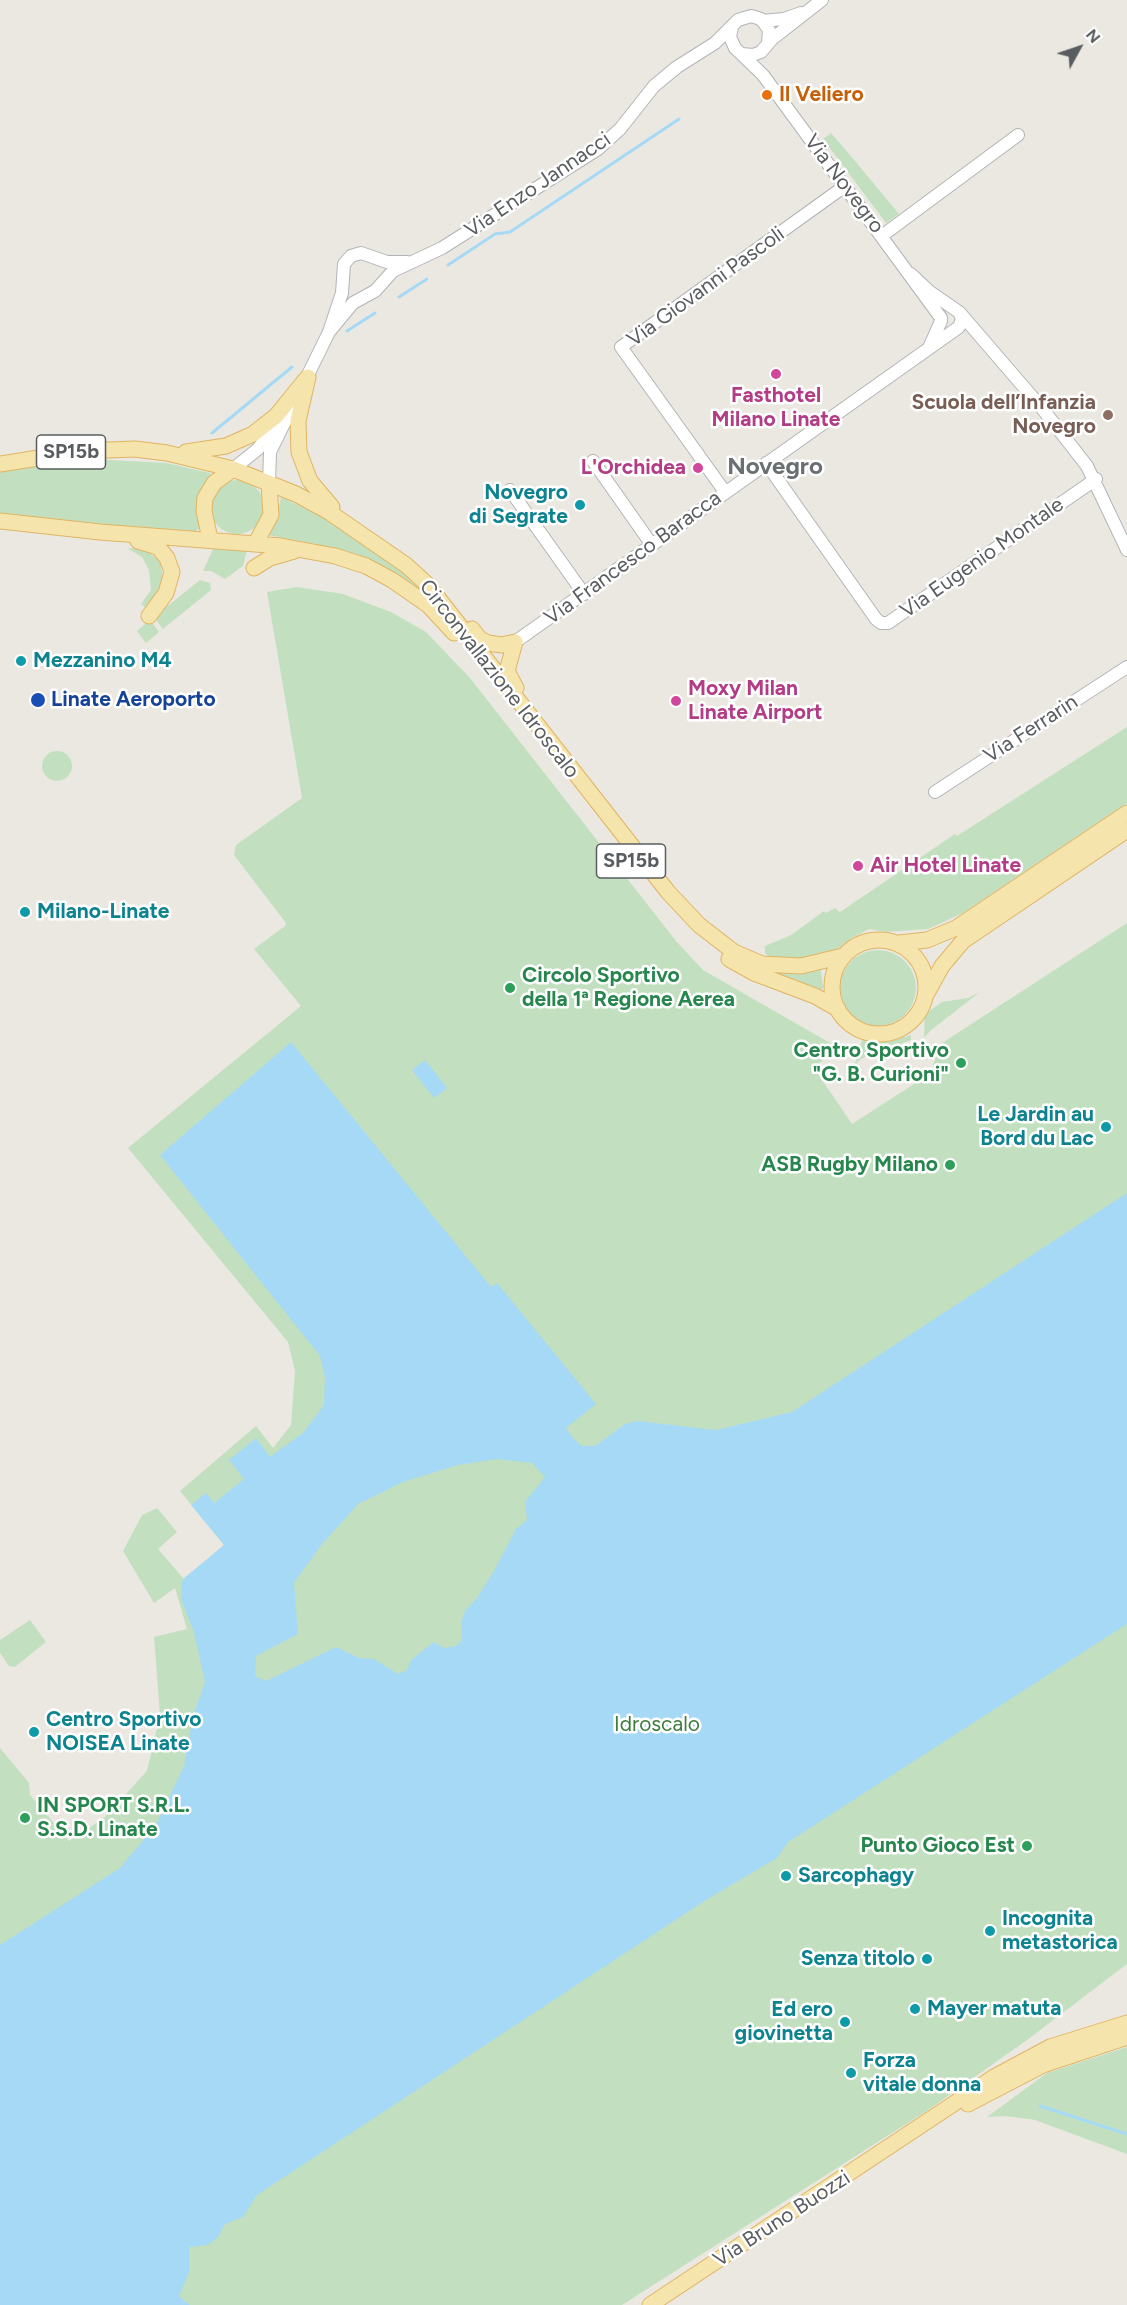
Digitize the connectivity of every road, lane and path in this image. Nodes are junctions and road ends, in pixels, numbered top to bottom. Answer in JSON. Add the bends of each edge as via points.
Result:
{"nodes":[{"id":1,"x":817,"y":3,"type":"edge"},
{"id":2,"x":762,"y":21,"type":"junction"},
{"id":3,"x":732,"y":27,"type":"junction"},
{"id":4,"x":766,"y":46,"type":"junction"},
{"id":5,"x":703,"y":53,"type":"junction"},
{"id":6,"x":740,"y":53,"type":"junction"},
{"id":7,"x":777,"y":94,"type":"junction"},
{"id":8,"x":1018,"y":135,"type":"dead end"},
{"id":9,"x":845,"y":186,"type":"junction"},
{"id":10,"x":883,"y":235,"type":"junction"},
{"id":11,"x":376,"y":258,"type":"junction"},
{"id":12,"x":414,"y":261,"type":"junction"},
{"id":13,"x":911,"y":274,"type":"junction"},
{"id":14,"x":382,"y":280,"type":"junction"},
{"id":15,"x":343,"y":282,"type":"junction"},
{"id":16,"x":363,"y":295,"type":"junction"},
{"id":17,"x":958,"y":311,"type":"junction"},
{"id":18,"x":941,"y":319,"type":"junction"},
{"id":19,"x":957,"y":328,"type":"junction"},
{"id":20,"x":328,"y":332,"type":"junction"},
{"id":21,"x":929,"y":350,"type":"junction"},
{"id":22,"x":992,"y":350,"type":"junction"},
{"id":23,"x":308,"y":377,"type":"junction"},
{"id":24,"x":173,"y":453,"type":"junction"},
{"id":25,"x":593,"y":461,"type":"dead end"},
{"id":26,"x":766,"y":463,"type":"junction"},
{"id":27,"x":0,"y":464,"type":"edge"},
{"id":28,"x":233,"y":469,"type":"junction"},
{"id":29,"x":1096,"y":479,"type":"junction"},
{"id":30,"x":269,"y":483,"type":"junction"},
{"id":31,"x":510,"y":490,"type":"dead end"},
{"id":32,"x":725,"y":492,"type":"junction"},
{"id":33,"x":0,"y":521,"type":"edge"},
{"id":34,"x":100,"y":532,"type":"junction"},
{"id":35,"x":210,"y":539,"type":"junction"},
{"id":36,"x":371,"y":539,"type":"junction"},
{"id":37,"x":255,"y":544,"type":"junction"},
{"id":38,"x":652,"y":545,"type":"junction"},
{"id":39,"x":1127,"y":550,"type":"edge"},
{"id":40,"x":315,"y":551,"type":"junction"},
{"id":41,"x":254,"y":568,"type":"dead end"},
{"id":42,"x":428,"y":585,"type":"junction"},
{"id":43,"x":584,"y":594,"type":"junction"},
{"id":44,"x":149,"y":616,"type":"dead end"},
{"id":45,"x":515,"y":642,"type":"junction"},
{"id":46,"x":1127,"y":667,"type":"edge"},
{"id":47,"x":543,"y":734,"type":"junction"},
{"id":48,"x":936,"y":792,"type":"dead end"},
{"id":49,"x":1127,"y":813,"type":"edge"},
{"id":50,"x":1127,"y":830,"type":"edge"},
{"id":51,"x":898,"y":943,"type":"junction"},
{"id":52,"x":843,"y":956,"type":"junction"},
{"id":53,"x":926,"y":995,"type":"junction"},
{"id":54,"x":838,"y":1009,"type":"junction"},
{"id":55,"x":1127,"y":2023,"type":"edge"},
{"id":56,"x":1127,"y":2037,"type":"edge"},
{"id":57,"x":915,"y":2132,"type":"junction"},
{"id":58,"x":650,"y":2305,"type":"edge"}],
"edges":[{"from":1,"to":2,"type":"street","via":[[784,19]]},
{"from":1,"to":4,"type":"street"},
{"from":2,"to":3,"type":"street","via":[[747,16]]},
{"from":2,"to":4,"type":"street","name":"Via Novegro","via":[[769,30]]},
{"from":3,"to":5,"type":"street","name":"Via Enzo Jannacci"},
{"from":3,"to":6,"type":"street","name":"Via Novegro","via":[[731,40]]},
{"from":4,"to":6,"type":"street","via":[[754,55]]},
{"from":4,"to":7,"type":"street","name":"Via Novegro","via":[[766,68]]},
{"from":5,"to":6,"type":"street","via":[[723,49]]},
{"from":5,"to":12,"type":"street","name":"Via Enzo Jannacci","via":[[654,86],[620,129],[598,148],[442,248]]},
{"from":6,"to":7,"type":"street","name":"Via Novegro"},
{"from":7,"to":9,"type":"street","name":"Via Novegro"},
{"from":8,"to":10,"type":"street"},
{"from":9,"to":10,"type":"street","name":"Via Novegro"},
{"from":9,"to":32,"type":"street","name":"Via Giovanni Pascoli","via":[[621,346]]},
{"from":10,"to":13,"type":"street","name":"Via Novegro"},
{"from":11,"to":12,"type":"street","name":"Via Enzo Jannacci"},
{"from":11,"to":14,"type":"street","via":[[383,270]]},
{"from":11,"to":15,"type":"street","name":"Via Enzo Jannacci","via":[[364,253],[351,256],[342,268]]},
{"from":12,"to":14,"type":"street","name":"Via Enzo Jannacci"},
{"from":13,"to":17,"type":"street","name":"Via Novegro"},
{"from":13,"to":18,"type":"street","name":"Via Novegro"},
{"from":14,"to":16,"type":"street","name":"Via Enzo Jannacci","via":[[375,291]]},
{"from":15,"to":16,"type":"street","via":[[352,293]]},
{"from":15,"to":20,"type":"street","name":"Via Enzo Jannacci"},
{"from":16,"to":20,"type":"street","name":"Via Enzo Jannacci"},
{"from":17,"to":18,"type":"street","via":[[947,310]]},
{"from":17,"to":19,"type":"street","via":[[962,320]]},
{"from":17,"to":22,"type":"street","name":"Via Novegro"},
{"from":18,"to":19,"type":"street","via":[[945,328]]},
{"from":18,"to":21,"type":"street"},
{"from":19,"to":21,"type":"street","name":"Via Francesco Baracca"},
{"from":19,"to":22,"type":"street","name":"Via Novegro","via":[[971,333]]},
{"from":20,"to":23,"type":"street","name":"Via Enzo Jannacci"},
{"from":21,"to":26,"type":"street","name":"Via Francesco Baracca"},
{"from":22,"to":29,"type":"street","name":"Via Novegro"},
{"from":23,"to":24,"type":"main road","via":[[272,420],[248,437],[215,449]]},
{"from":23,"to":28,"type":"street","name":"Via Enzo Jannacci","via":[[261,445]]},
{"from":23,"to":30,"type":"street","name":"Via Enzo Jannacci","via":[[271,449]]},
{"from":23,"to":36,"type":"main road","via":[[297,430],[304,470],[323,499]]},
{"from":24,"to":27,"type":"main road","name":"Circonvallazione Idroscalo","number":"SP15b","via":[[135,449],[82,451]]},
{"from":24,"to":28,"type":"main road","name":"Circonvallazione Idroscalo","number":"SP15b"},
{"from":25,"to":38,"type":"street"},
{"from":26,"to":29,"type":"street","name":"Via Eugenio Montale","via":[[881,623],[888,623]]},
{"from":26,"to":32,"type":"street","name":"Via Francesco Baracca"},
{"from":28,"to":30,"type":"main road","name":"Circonvallazione Idroscalo","number":"SP15b"},
{"from":28,"to":35,"type":"main road","via":[[214,483],[205,498]]},
{"from":29,"to":39,"type":"street","name":"Via Novegro"},
{"from":30,"to":36,"type":"main road","name":"Circonvallazione Idroscalo","number":"SP15b","via":[[315,504]]},
{"from":30,"to":37,"type":"main road","via":[[271,515]]},
{"from":31,"to":43,"type":"street"},
{"from":32,"to":38,"type":"street","name":"Via Francesco Baracca"},
{"from":33,"to":34,"type":"main road","name":"Circonvallazione Idroscalo","number":"SP15b"},
{"from":34,"to":35,"type":"main road","name":"Circonvallazione Idroscalo","number":"SP15b"},
{"from":34,"to":44,"type":"main road","via":[[151,543],[167,558],[172,572],[166,593]]},
{"from":35,"to":37,"type":"main road","name":"Circonvallazione Idroscalo","number":"SP15b"},
{"from":36,"to":42,"type":"main road","name":"Circonvallazione Idroscalo","number":"SP15b"},
{"from":37,"to":40,"type":"main road","name":"Circonvallazione Idroscalo","number":"SP15b"},
{"from":38,"to":43,"type":"street","name":"Via Francesco Baracca"},
{"from":40,"to":41,"type":"main road","via":[[286,553]]},
{"from":40,"to":54,"type":"main road","name":"Circonvallazione Idroscalo","number":"SP15b","via":[[377,571],[438,614],[659,898],[694,934],[744,968],[816,996]]},
{"from":42,"to":45,"type":"main road","via":[[450,603],[480,639],[502,645]]},
{"from":42,"to":47,"type":"main road","name":"Circonvallazione Idroscalo","number":"SP15b"},
{"from":43,"to":45,"type":"street","name":"Via Francesco Baracca"},
{"from":45,"to":47,"type":"main road","via":[[508,675],[538,719]]},
{"from":46,"to":48,"type":"street","name":"Via Ferrarin"},
{"from":47,"to":52,"type":"main road","name":"Circonvallazione Idroscalo","number":"SP15b","via":[[668,892],[718,941],[748,959],[777,966],[814,965]]},
{"from":49,"to":51,"type":"main road","number":"SP15b","via":[[956,928],[927,940]]},
{"from":50,"to":53,"type":"main road","number":"SP15b","via":[[963,941],[942,966]]},
{"from":51,"to":52,"type":"main road","number":"SP15b","via":[[873,940],[856,945]]},
{"from":51,"to":53,"type":"main road","via":[[922,965]]},
{"from":52,"to":54,"type":"main road","via":[[832,982]]},
{"from":53,"to":54,"type":"main road","number":"SP15b","via":[[916,1016],[890,1033],[859,1029]]},
{"from":55,"to":57,"type":"main road","name":"Via Bruno Buozzi","via":[[1029,2057]]},
{"from":56,"to":57,"type":"main road","name":"Via Bruno Buozzi","via":[[1042,2066]]},
{"from":57,"to":58,"type":"main road","name":"Via Bruno Buozzi"}]}
